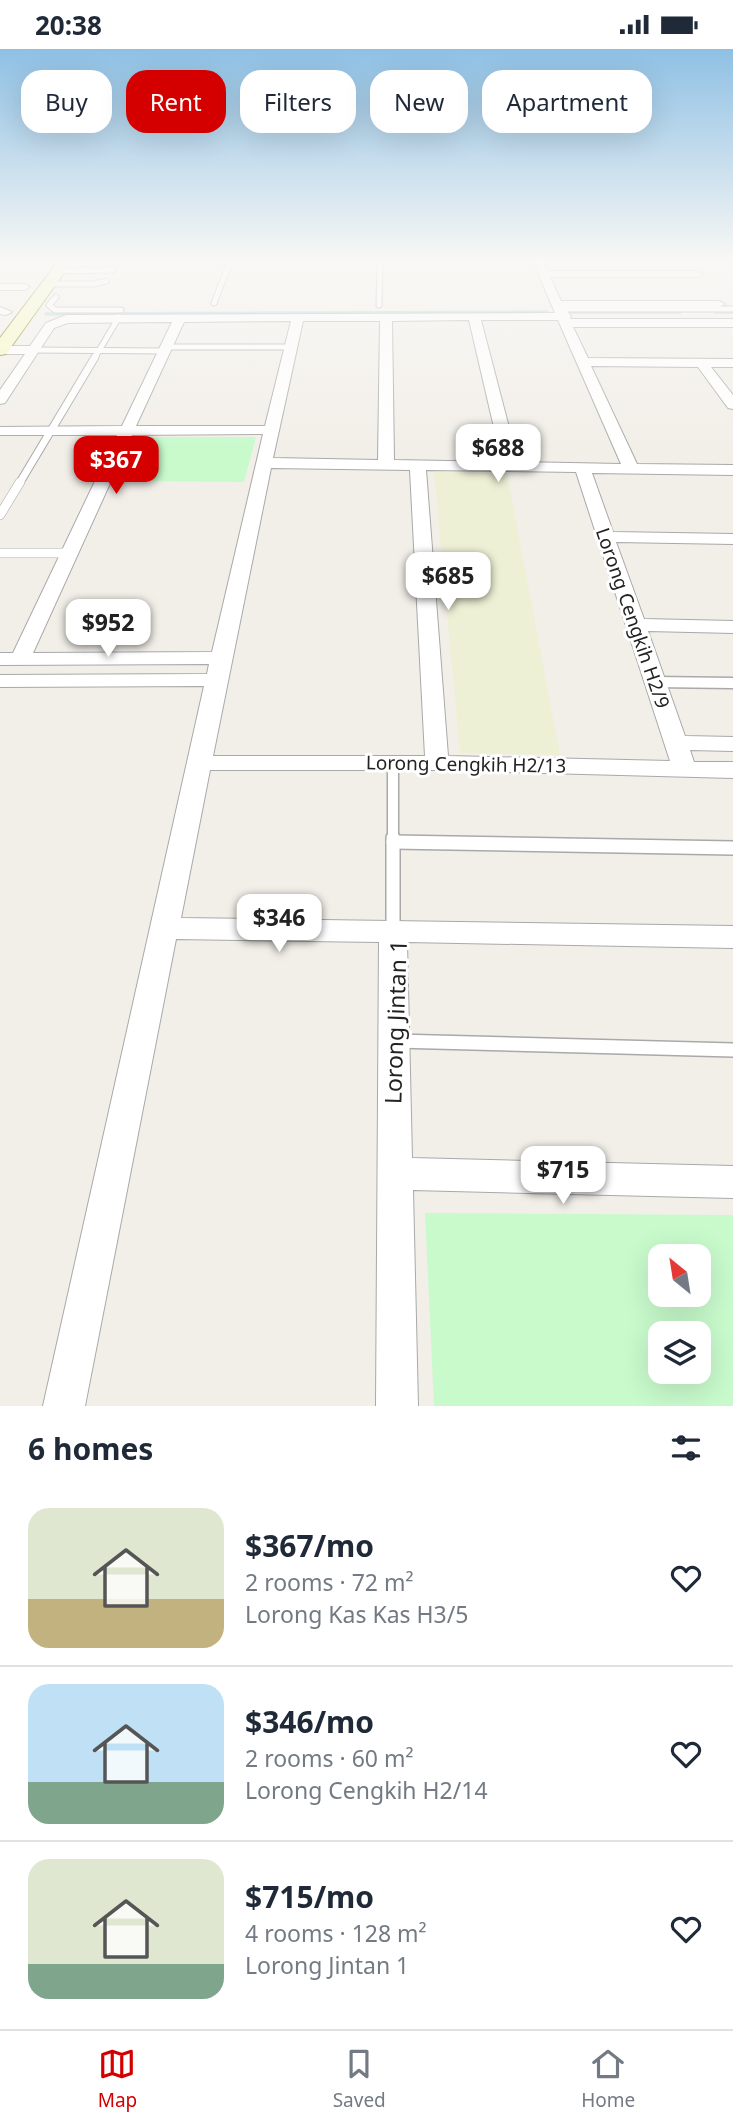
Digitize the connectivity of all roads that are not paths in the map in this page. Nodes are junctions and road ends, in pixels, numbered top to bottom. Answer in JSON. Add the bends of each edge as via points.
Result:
{"nodes":[{"id":1,"x":19,"y":322,"type":"edge"},
{"id":2,"x":56,"y":322,"type":"edge"},
{"id":3,"x":116,"y":322,"type":"edge"},
{"id":4,"x":178,"y":322,"type":"edge"},
{"id":5,"x":296,"y":322,"type":"edge"},
{"id":6,"x":383,"y":322,"type":"edge"},
{"id":7,"x":476,"y":322,"type":"edge"},
{"id":8,"x":567,"y":322,"type":"edge"},
{"id":9,"x":3,"y":343,"type":"edge"},
{"id":10,"x":290,"y":347,"type":"junction"},
{"id":11,"x":165,"y":349,"type":"junction"},
{"id":12,"x":33,"y":350,"type":"junction"},
{"id":13,"x":101,"y":351,"type":"junction"},
{"id":14,"x":584,"y":362,"type":"junction"},
{"id":15,"x":702,"y":363,"type":"junction"},
{"id":16,"x":733,"y":363,"type":"edge"},
{"id":17,"x":727,"y":388,"type":"edge"},
{"id":18,"x":0,"y":400,"type":"edge"},
{"id":19,"x":733,"y":405,"type":"edge"},
{"id":20,"x":270,"y":430,"type":"junction"},
{"id":21,"x":0,"y":431,"type":"edge"},
{"id":22,"x":50,"y":431,"type":"junction"},
{"id":23,"x":126,"y":431,"type":"junction"},
{"id":24,"x":263,"y":463,"type":"junction"},
{"id":25,"x":386,"y":464,"type":"junction"},
{"id":26,"x":418,"y":465,"type":"junction"},
{"id":27,"x":511,"y":466,"type":"junction"},
{"id":28,"x":582,"y":468,"type":"junction"},
{"id":29,"x":631,"y":468,"type":"junction"},
{"id":30,"x":733,"y":470,"type":"edge"},
{"id":31,"x":0,"y":515,"type":"edge"},
{"id":32,"x":605,"y":537,"type":"junction"},
{"id":33,"x":733,"y":539,"type":"edge"},
{"id":34,"x":69,"y":552,"type":"junction"},
{"id":35,"x":0,"y":553,"type":"edge"},
{"id":36,"x":635,"y":625,"type":"junction"},
{"id":37,"x":733,"y":627,"type":"edge"},
{"id":38,"x":10,"y":659,"type":"edge"},
{"id":39,"x":219,"y":669,"type":"junction"},
{"id":40,"x":0,"y":681,"type":"edge"},
{"id":41,"x":654,"y":682,"type":"junction"},
{"id":42,"x":733,"y":683,"type":"edge"},
{"id":43,"x":676,"y":743,"type":"junction"},
{"id":44,"x":733,"y":744,"type":"edge"},
{"id":45,"x":393,"y":762,"type":"junction"},
{"id":46,"x":437,"y":762,"type":"junction"},
{"id":47,"x":199,"y":763,"type":"junction"},
{"id":48,"x":685,"y":769,"type":"junction"},
{"id":49,"x":733,"y":770,"type":"edge"},
{"id":50,"x":393,"y":842,"type":"junction"},
{"id":51,"x":733,"y":848,"type":"edge"},
{"id":52,"x":165,"y":927,"type":"junction"},
{"id":53,"x":393,"y":931,"type":"junction"},
{"id":54,"x":733,"y":937,"type":"edge"},
{"id":55,"x":393,"y":1041,"type":"junction"},
{"id":56,"x":733,"y":1050,"type":"edge"},
{"id":57,"x":394,"y":1174,"type":"junction"},
{"id":58,"x":733,"y":1182,"type":"edge"},
{"id":59,"x":64,"y":1406,"type":"edge"},
{"id":60,"x":397,"y":1406,"type":"edge"}],
"edges":[{"from":1,"to":9,"type":"main road"},
{"from":2,"to":12,"type":"street"},
{"from":3,"to":13,"type":"lane"},
{"from":4,"to":11,"type":"street"},
{"from":5,"to":10,"type":"street"},
{"from":6,"to":25,"type":"street"},
{"from":7,"to":27,"type":"street"},
{"from":8,"to":14,"type":"street"},
{"from":9,"to":12,"type":"street"},
{"from":10,"to":11,"type":"lane"},
{"from":10,"to":20,"type":"street"},
{"from":11,"to":13,"type":"lane"},
{"from":11,"to":23,"type":"street"},
{"from":12,"to":13,"type":"lane"},
{"from":12,"to":18,"type":"street"},
{"from":13,"to":22,"type":"lane"},
{"from":14,"to":15,"type":"street"},
{"from":14,"to":29,"type":"street"},
{"from":15,"to":16,"type":"street"},
{"from":15,"to":17,"type":"street"},
{"from":17,"to":19,"type":"street"},
{"from":20,"to":23,"type":"street"},
{"from":20,"to":24,"type":"street"},
{"from":21,"to":22,"type":"street"},
{"from":22,"to":23,"type":"street"},
{"from":22,"to":31,"type":"lane"},
{"from":23,"to":34,"type":"street"},
{"from":24,"to":25,"type":"street"},
{"from":24,"to":39,"type":"street"},
{"from":25,"to":26,"type":"street"},
{"from":26,"to":27,"type":"street"},
{"from":26,"to":46,"type":"street"},
{"from":27,"to":28,"type":"street"},
{"from":28,"to":29,"type":"street"},
{"from":28,"to":32,"type":"street","name":"Lorong Cengkih H2/9"},
{"from":29,"to":30,"type":"street"},
{"from":32,"to":33,"type":"street"},
{"from":32,"to":36,"type":"street","name":"Lorong Cengkih H2/9"},
{"from":34,"to":35,"type":"lane"},
{"from":34,"to":38,"type":"street"},
{"from":36,"to":37,"type":"street"},
{"from":36,"to":41,"type":"street","name":"Lorong Cengkih H2/9"},
{"from":38,"to":39,"type":"street"},
{"from":39,"to":40,"type":"street"},
{"from":39,"to":47,"type":"street"},
{"from":41,"to":42,"type":"lane"},
{"from":41,"to":43,"type":"street","name":"Lorong Cengkih H2/9"},
{"from":43,"to":44,"type":"street"},
{"from":43,"to":48,"type":"street","name":"Lorong Cengkih H2/9"},
{"from":45,"to":46,"type":"street","name":"Lorong Cengkih H2/13"},
{"from":45,"to":47,"type":"street","name":"Lorong Cengkih H2/13"},
{"from":45,"to":50,"type":"lane"},
{"from":46,"to":48,"type":"street","name":"Lorong Cengkih H2/13"},
{"from":47,"to":52,"type":"street"},
{"from":48,"to":49,"type":"street","name":"Lorong Cengkih H2/13"},
{"from":50,"to":51,"type":"lane"},
{"from":50,"to":53,"type":"lane"},
{"from":52,"to":53,"type":"street"},
{"from":52,"to":59,"type":"street"},
{"from":53,"to":54,"type":"street","name":"Lorong Jintan 1"},
{"from":53,"to":55,"type":"street","name":"Lorong Jintan 1"},
{"from":55,"to":56,"type":"lane"},
{"from":55,"to":57,"type":"street","name":"Lorong Jintan 1"},
{"from":57,"to":58,"type":"street"},
{"from":57,"to":60,"type":"street","name":"Lorong Jintan 1"}]}
